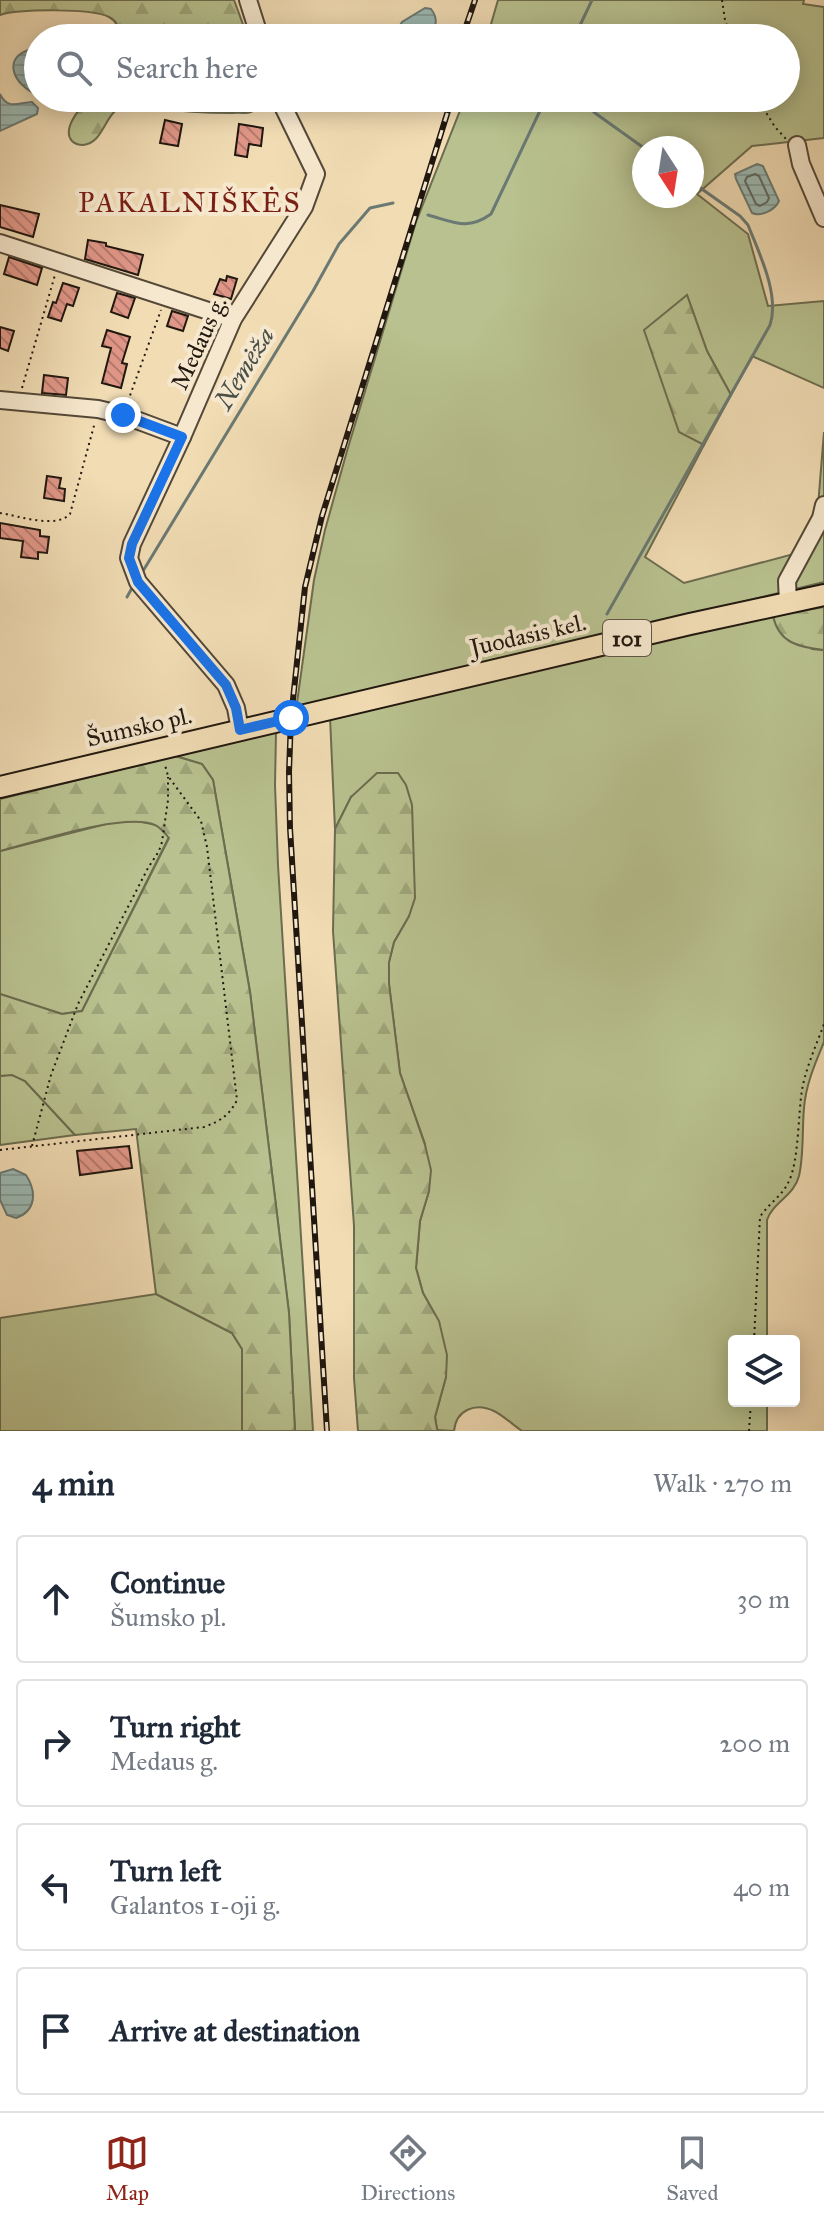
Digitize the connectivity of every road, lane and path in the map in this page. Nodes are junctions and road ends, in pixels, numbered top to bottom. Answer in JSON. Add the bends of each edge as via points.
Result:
{"nodes":[{"id":1,"x":248,"y":0,"type":"edge"},
{"id":2,"x":722,"y":0,"type":"edge"},
{"id":3,"x":256,"y":24,"type":"edge"},
{"id":4,"x":726,"y":24,"type":"edge"},
{"id":5,"x":286,"y":112,"type":"edge"},
{"id":6,"x":766,"y":112,"type":"edge"},
{"id":7,"x":797,"y":145,"type":"joint"},
{"id":8,"x":824,"y":218,"type":"edge"},
{"id":9,"x":0,"y":243,"type":"edge"},
{"id":10,"x":59,"y":262,"type":"junction"},
{"id":11,"x":166,"y":297,"type":"junction"},
{"id":12,"x":233,"y":319,"type":"junction"},
{"id":13,"x":0,"y":400,"type":"edge"},
{"id":14,"x":17,"y":402,"type":"junction"},
{"id":15,"x":98,"y":409,"type":"junction"},
{"id":16,"x":123,"y":415,"type":"junction"},
{"id":17,"x":182,"y":437,"type":"junction"},
{"id":18,"x":824,"y":505,"type":"edge"},
{"id":19,"x":0,"y":513,"type":"edge"},
{"id":20,"x":824,"y":595,"type":"edge"},
{"id":21,"x":788,"y":602,"type":"junction"},
{"id":22,"x":291,"y":718,"type":"joint"},
{"id":23,"x":240,"y":730,"type":"junction"},
{"id":24,"x":161,"y":749,"type":"junction"},
{"id":25,"x":168,"y":776,"type":"junction"},
{"id":26,"x":0,"y":787,"type":"edge"},
{"id":27,"x":824,"y":1024,"type":"edge"},
{"id":28,"x":32,"y":1146,"type":"junction"},
{"id":29,"x":0,"y":1150,"type":"edge"},
{"id":30,"x":754,"y":1335,"type":"edge"},
{"id":31,"x":751,"y":1407,"type":"edge"},
{"id":32,"x":749,"y":1431,"type":"edge"}],
"edges":[{"from":1,"to":3,"type":"street"},
{"from":2,"to":4,"type":"path"},
{"from":5,"to":12,"type":"street","name":"Medaus g.","via":[[316,174],[304,207]]},
{"from":6,"to":7,"type":"path","via":[[789,143]]},
{"from":7,"to":8,"type":"street"},
{"from":9,"to":10,"type":"street"},
{"from":10,"to":11,"type":"street"},
{"from":10,"to":14,"type":"path"},
{"from":11,"to":12,"type":"street"},
{"from":11,"to":16,"type":"path"},
{"from":12,"to":17,"type":"street","name":"Medaus g."},
{"from":13,"to":14,"type":"street"},
{"from":14,"to":15,"type":"street"},
{"from":15,"to":16,"type":"street"},
{"from":15,"to":19,"type":"path","via":[[67,518],[53,522]]},
{"from":16,"to":17,"type":"street"},
{"from":17,"to":23,"type":"street","name":"Medaus g.","via":[[129,558],[138,582],[226,685]]},
{"from":18,"to":21,"type":"street","via":[[787,581]]},
{"from":20,"to":21,"type":"main road","name":"Juodasis kel.","number":"101"},
{"from":21,"to":22,"type":"main road","name":"Juodasis kel.","number":"101"},
{"from":22,"to":23,"type":"main road","name":"Šumsko pl.","number":"101"},
{"from":23,"to":24,"type":"main road","name":"Šumsko pl.","number":"101"},
{"from":24,"to":25,"type":"path"},
{"from":24,"to":26,"type":"main road","name":"Šumsko pl.","number":"101"},
{"from":25,"to":28,"type":"path","via":[[159,851],[78,1004]]},
{"from":25,"to":28,"type":"path","via":[[201,821],[207,847],[237,1100],[232,1112],[204,1127]]},
{"from":27,"to":30,"type":"path","via":[[806,1071],[792,1174],[760,1217]]},
{"from":28,"to":29,"type":"path"},
{"from":31,"to":32,"type":"path"}]}
